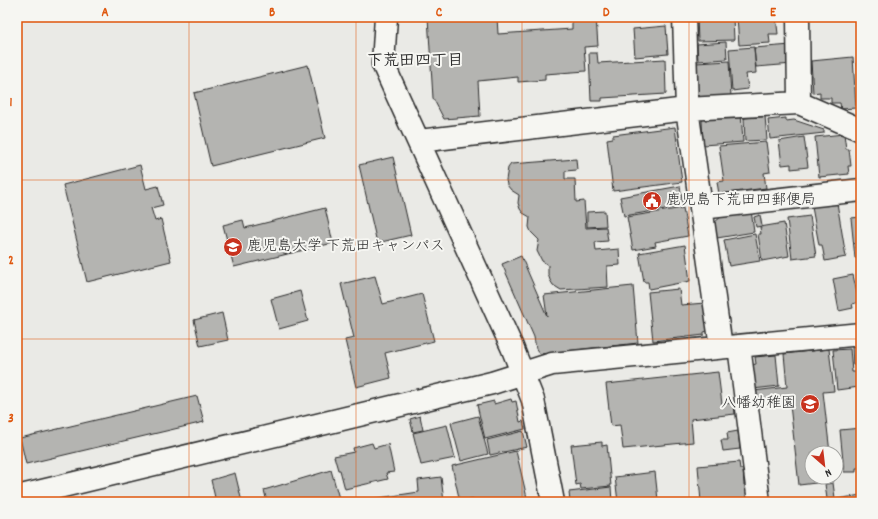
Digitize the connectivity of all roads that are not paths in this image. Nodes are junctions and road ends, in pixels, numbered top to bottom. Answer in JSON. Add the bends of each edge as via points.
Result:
{"nodes":[{"id":1,"x":386,"y":17,"type":"edge"},
{"id":2,"x":684,"y":17,"type":"edge"},
{"id":3,"x":798,"y":17,"type":"edge"},
{"id":4,"x":799,"y":103,"type":"junction"},
{"id":5,"x":687,"y":110,"type":"junction"},
{"id":6,"x":861,"y":130,"type":"edge"},
{"id":7,"x":419,"y":141,"type":"junction"},
{"id":8,"x":861,"y":190,"type":"edge"},
{"id":9,"x":701,"y":208,"type":"junction"},
{"id":10,"x":861,"y":334,"type":"edge"},
{"id":11,"x":730,"y":347,"type":"junction"},
{"id":12,"x":522,"y":373,"type":"junction"},
{"id":13,"x":17,"y":497,"type":"edge"},
{"id":14,"x":553,"y":502,"type":"edge"},
{"id":15,"x":759,"y":502,"type":"edge"}],
"edges":[{"from":1,"to":7,"type":"street","via":[[383,64]]},
{"from":2,"to":5,"type":"street"},
{"from":3,"to":4,"type":"street"},
{"from":4,"to":5,"type":"street"},
{"from":4,"to":6,"type":"street"},
{"from":5,"to":7,"type":"street"},
{"from":5,"to":9,"type":"street"},
{"from":7,"to":12,"type":"street"},
{"from":8,"to":9,"type":"street"},
{"from":9,"to":11,"type":"street"},
{"from":10,"to":11,"type":"street"},
{"from":11,"to":12,"type":"street","via":[[552,364]]},
{"from":11,"to":15,"type":"street"},
{"from":12,"to":13,"type":"street","via":[[484,385]]},
{"from":12,"to":14,"type":"street","via":[[532,400]]}]}
